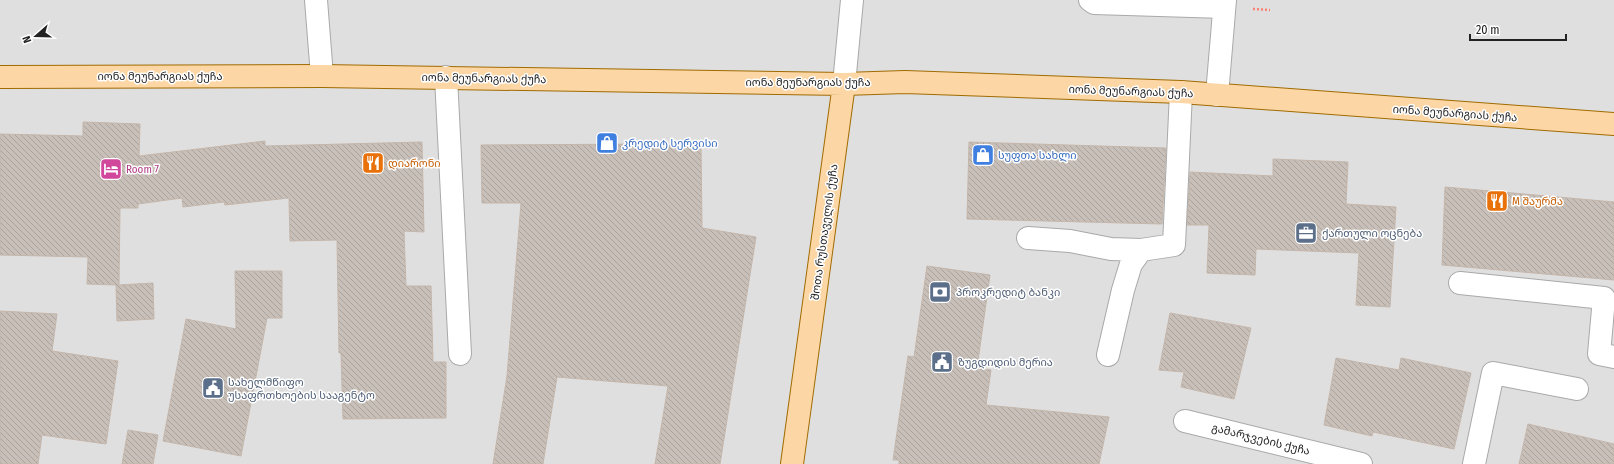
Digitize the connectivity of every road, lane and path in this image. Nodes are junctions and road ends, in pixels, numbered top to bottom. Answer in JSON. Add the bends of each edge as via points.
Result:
{"nodes":[{"id":1,"x":316,"y":0,"type":"edge"},
{"id":2,"x":852,"y":0,"type":"edge"},
{"id":3,"x":1090,"y":0,"type":"edge"},
{"id":4,"x":1225,"y":4,"type":"edge"},
{"id":5,"x":322,"y":76,"type":"junction"},
{"id":6,"x":0,"y":77,"type":"edge"},
{"id":7,"x":446,"y":77,"type":"junction"},
{"id":8,"x":844,"y":84,"type":"junction"},
{"id":9,"x":1181,"y":92,"type":"junction"},
{"id":10,"x":1217,"y":95,"type":"junction"},
{"id":11,"x":1614,"y":124,"type":"edge"},
{"id":12,"x":1028,"y":238,"type":"dead end"},
{"id":13,"x":1141,"y":250,"type":"junction"},
{"id":14,"x":1460,"y":283,"type":"dead end"},
{"id":15,"x":460,"y":354,"type":"dead end"},
{"id":16,"x":1108,"y":355,"type":"dead end"},
{"id":17,"x":1614,"y":356,"type":"edge"},
{"id":18,"x":1577,"y":389,"type":"dead end"},
{"id":19,"x":1185,"y":421,"type":"dead end"},
{"id":20,"x":792,"y":464,"type":"edge"},
{"id":21,"x":1361,"y":464,"type":"edge"},
{"id":22,"x":1474,"y":464,"type":"edge"}],
"edges":[{"from":1,"to":5,"type":"street"},
{"from":2,"to":8,"type":"street","name":"შოთა რუსთაველის ქუჩა"},
{"from":3,"to":4,"type":"street","via":[[1094,3]]},
{"from":4,"to":10,"type":"street"},
{"from":5,"to":6,"type":"main road","name":"იონა მეუნარგიას ქუჩა"},
{"from":5,"to":7,"type":"main road","name":"იონა მეუნარგიას ქუჩა"},
{"from":7,"to":8,"type":"main road","name":"იონა მეუნარგიას ქუჩა"},
{"from":7,"to":15,"type":"street"},
{"from":8,"to":9,"type":"main road","name":"იონა მეუნარგიას ქუჩა","via":[[905,82]]},
{"from":8,"to":20,"type":"main road","name":"შოთა რუსთაველის ქუჩა"},
{"from":9,"to":10,"type":"main road","name":"იონა მეუნარგიას ქუჩა"},
{"from":9,"to":13,"type":"street","via":[[1174,245]]},
{"from":10,"to":11,"type":"main road","name":"იონა მეუნარგიას ქუჩა"},
{"from":12,"to":13,"type":"street","via":[[1070,241],[1111,249]]},
{"from":13,"to":16,"type":"street","via":[[1131,264]]},
{"from":14,"to":17,"type":"street","via":[[1604,298],[1599,354]]},
{"from":18,"to":22,"type":"street","via":[[1493,373]]},
{"from":19,"to":21,"type":"street","name":"გამარჯვების ქუჩა"}]}
